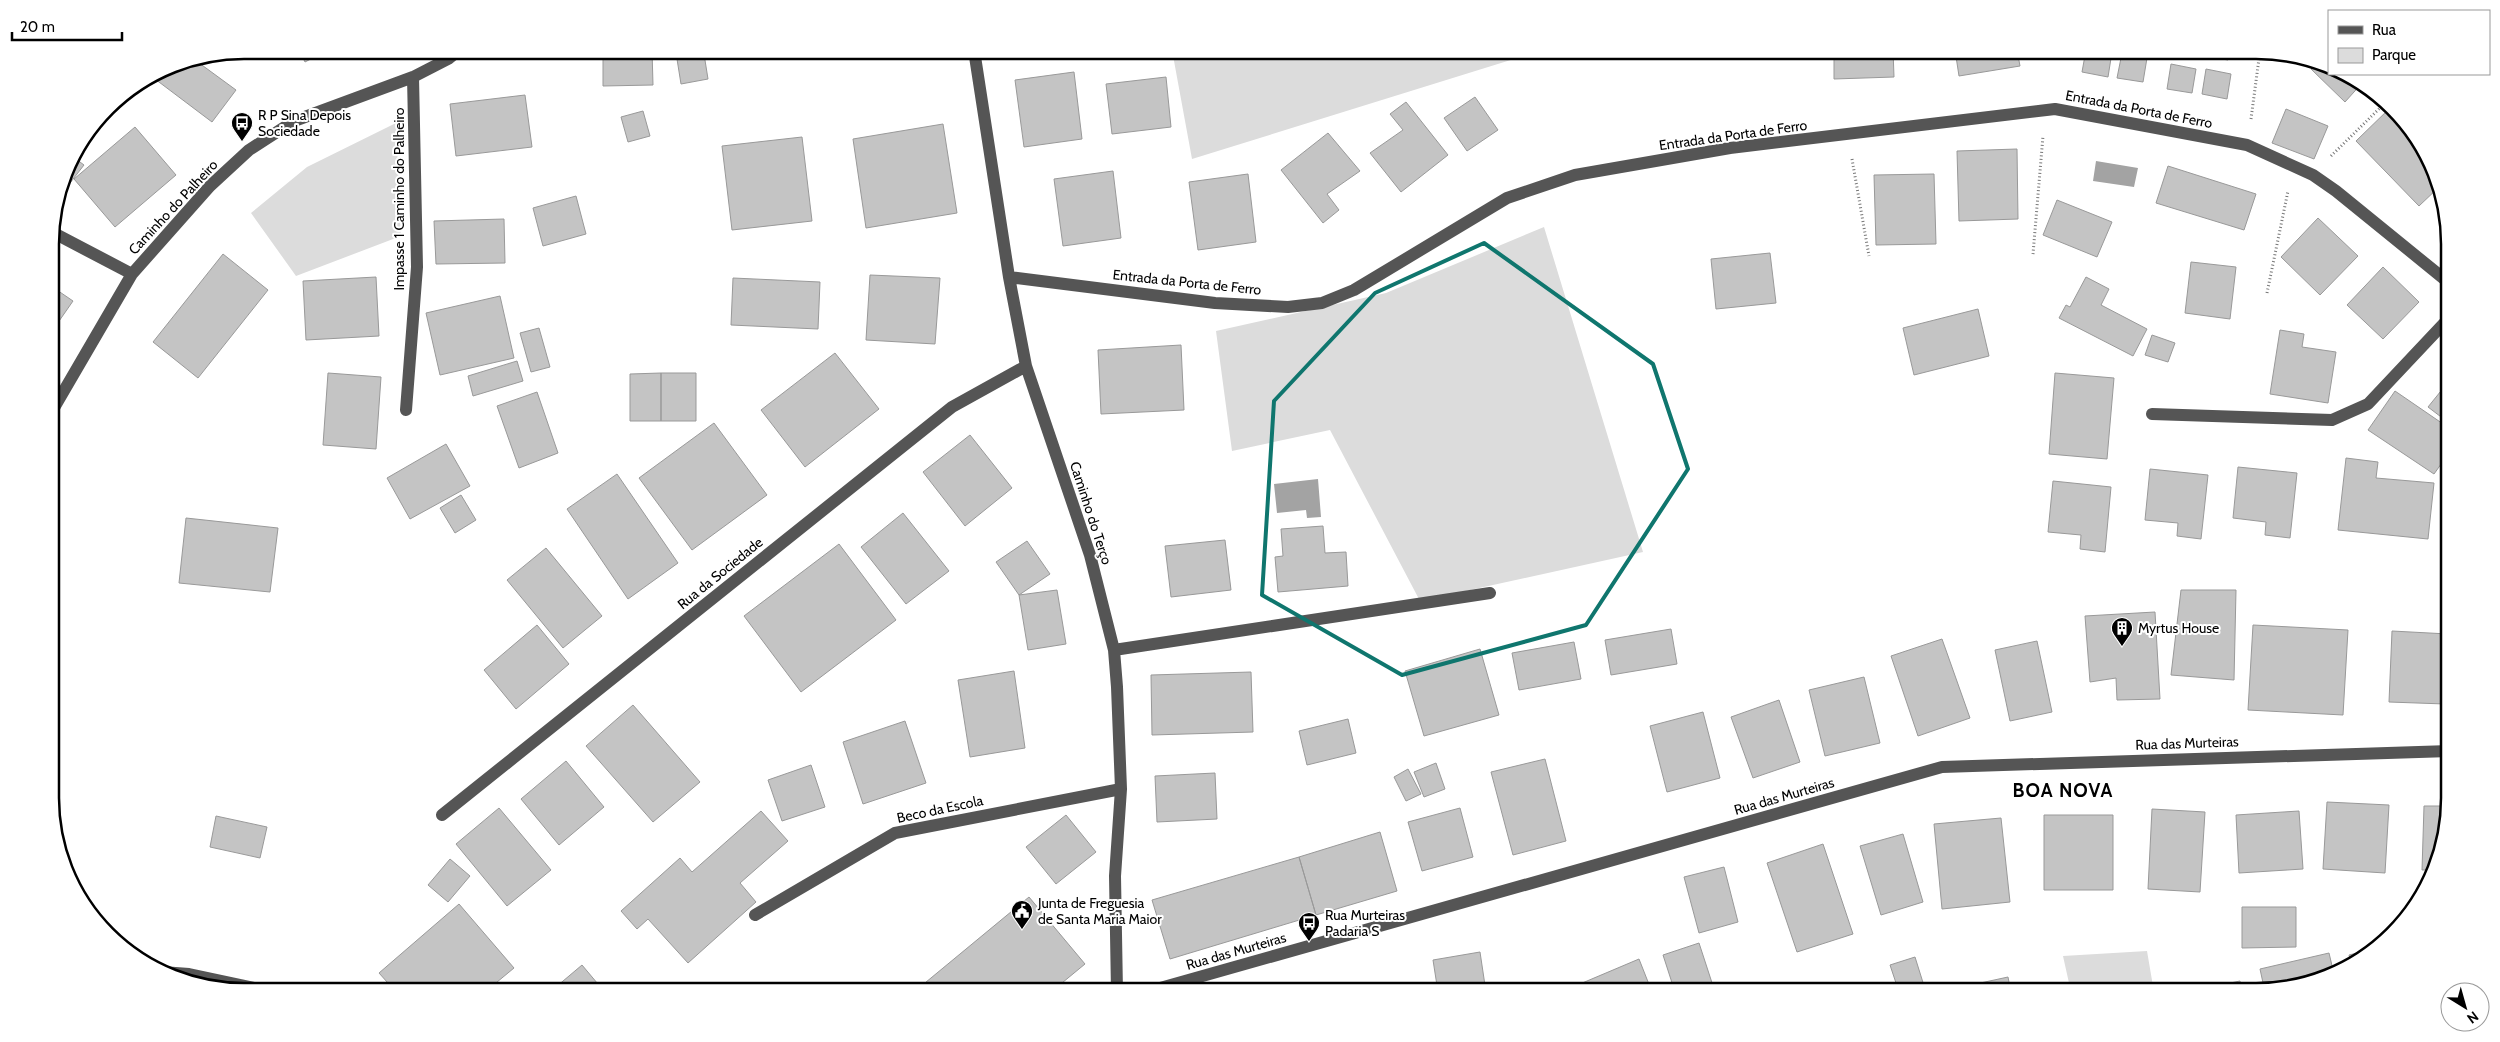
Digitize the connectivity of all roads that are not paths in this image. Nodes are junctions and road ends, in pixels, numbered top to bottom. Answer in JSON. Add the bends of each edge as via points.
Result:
{"nodes":[{"id":1,"x":448,"y":59,"type":"edge"},
{"id":2,"x":975,"y":59,"type":"edge"},
{"id":3,"x":413,"y":76,"type":"junction"},
{"id":4,"x":59,"y":237,"type":"edge"},
{"id":5,"x":132,"y":274,"type":"junction"},
{"id":6,"x":2441,"y":276,"type":"edge"},
{"id":7,"x":1009,"y":277,"type":"junction"},
{"id":8,"x":2441,"y":326,"type":"edge"},
{"id":9,"x":1026,"y":366,"type":"junction"},
{"id":10,"x":59,"y":399,"type":"edge"},
{"id":11,"x":406,"y":410,"type":"dead end"},
{"id":12,"x":2152,"y":414,"type":"dead end"},
{"id":13,"x":1490,"y":593,"type":"dead end"},
{"id":14,"x":1114,"y":650,"type":"junction"},
{"id":15,"x":2441,"y":751,"type":"edge"},
{"id":16,"x":1121,"y":789,"type":"junction"},
{"id":17,"x":442,"y":815,"type":"dead end"},
{"id":18,"x":755,"y":915,"type":"dead end"},
{"id":19,"x":186,"y":974,"type":"edge"},
{"id":20,"x":231,"y":983,"type":"edge"},
{"id":21,"x":1117,"y":983,"type":"edge"},
{"id":22,"x":1178,"y":983,"type":"edge"}],
"edges":[{"from":1,"to":3,"type":"street","name":"Caminho do Palheiro"},
{"from":2,"to":7,"type":"street","name":"Caminho do Terço"},
{"from":3,"to":5,"type":"street","name":"Caminho do Palheiro","via":[[294,122],[249,150],[210,186]]},
{"from":3,"to":11,"type":"street","name":"Impasse 1 Caminho do Palheiro","via":[[417,267]]},
{"from":4,"to":5,"type":"street"},
{"from":5,"to":10,"type":"street","name":"Caminho do Palheiro"},
{"from":6,"to":7,"type":"street","name":"Entrada da Porta de Ferro","via":[[2336,191],[2247,145],[2055,109],[1730,148],[1575,175],[1507,198],[1354,290],[1322,303],[1288,307],[1215,303]]},
{"from":7,"to":9,"type":"street","name":"Caminho do Terço"},
{"from":8,"to":12,"type":"street","via":[[2368,404],[2332,420]]},
{"from":9,"to":14,"type":"street","name":"Caminho do Terço","via":[[1090,555]]},
{"from":9,"to":17,"type":"street","name":"Rua da Sociedade","via":[[952,407]]},
{"from":13,"to":14,"type":"street"},
{"from":14,"to":16,"type":"street","name":"Caminho do Terço"},
{"from":15,"to":22,"type":"street","name":"Rua das Murteiras","via":[[1942,767]]},
{"from":16,"to":18,"type":"street","name":"Beco da Escola","via":[[896,833]]},
{"from":16,"to":21,"type":"street","name":"Caminho do Terço","via":[[1115,876]]},
{"from":19,"to":20,"type":"street"}]}
